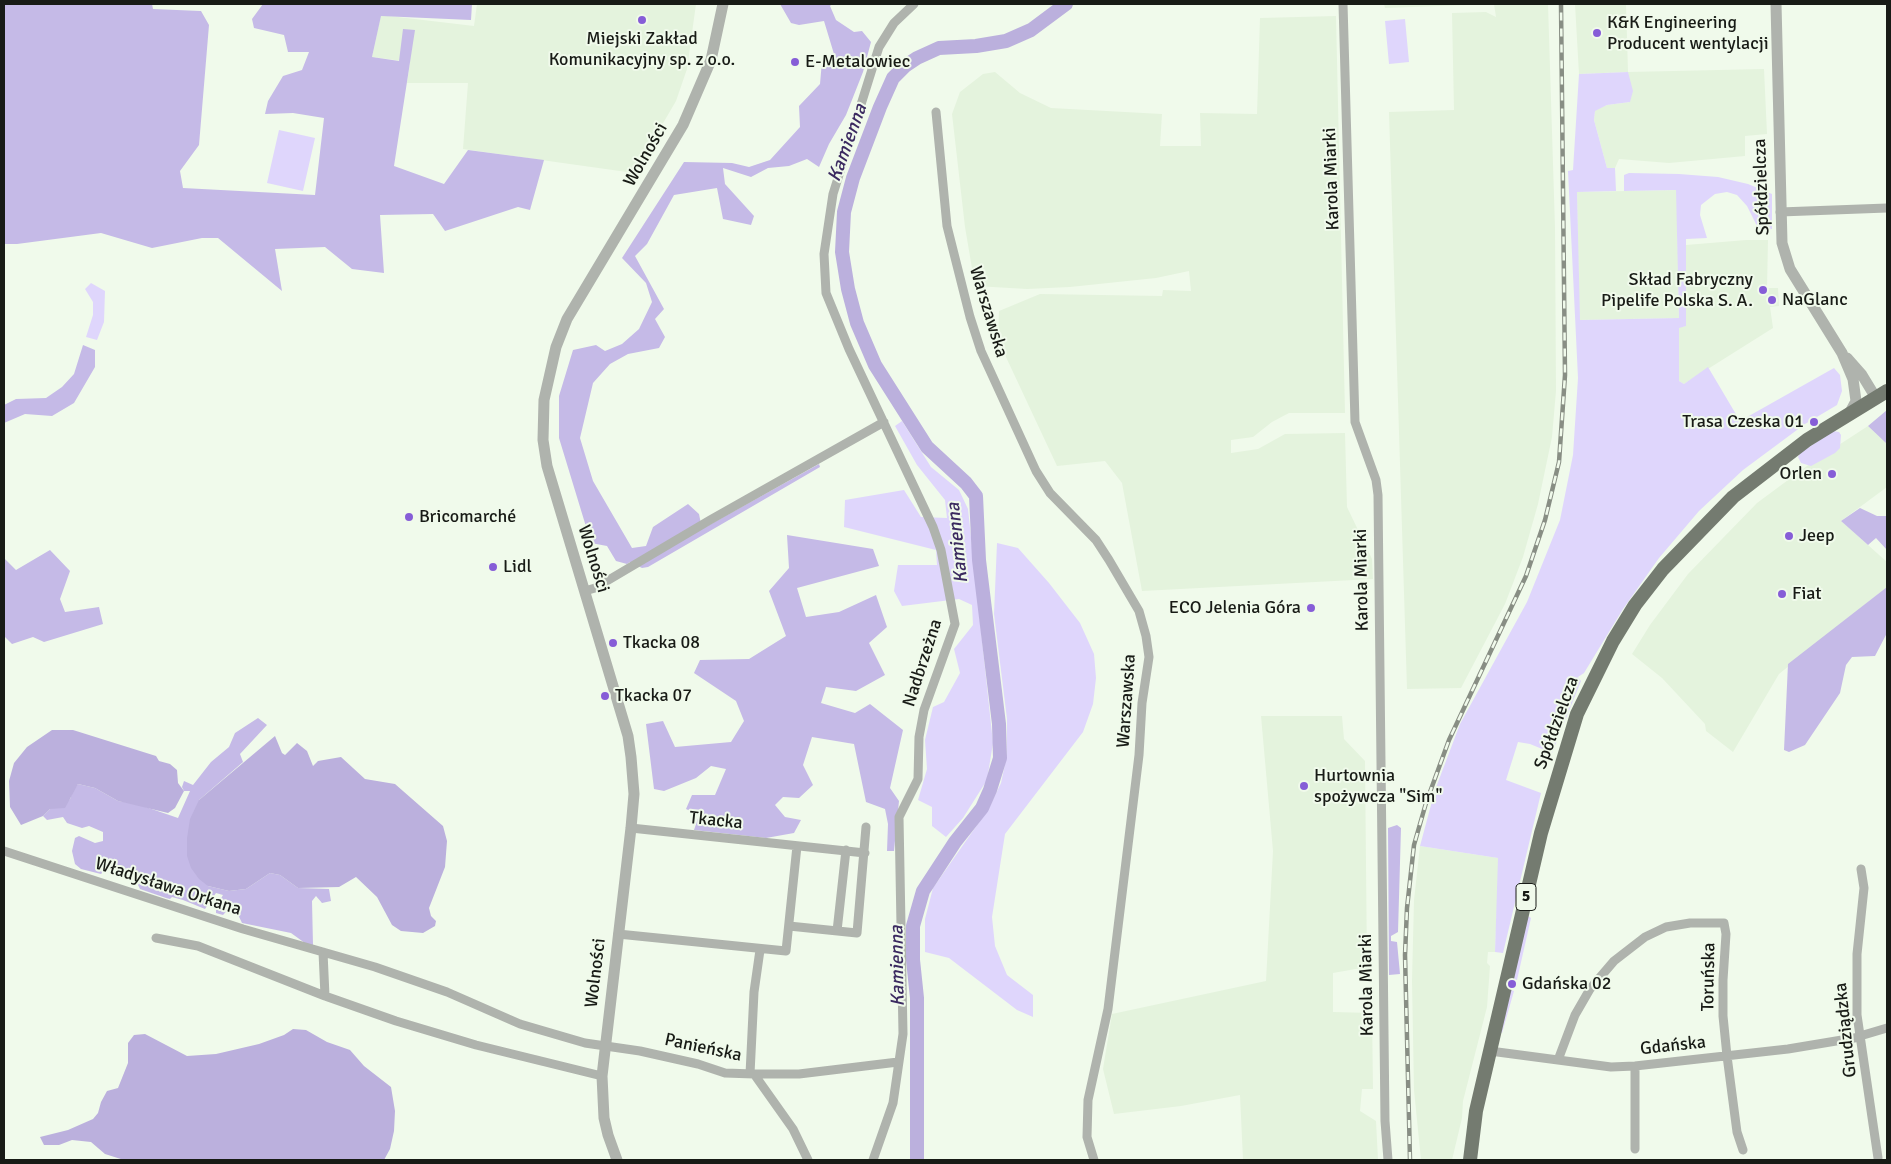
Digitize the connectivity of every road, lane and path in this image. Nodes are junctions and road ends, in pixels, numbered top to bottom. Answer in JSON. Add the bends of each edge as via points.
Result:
{"nodes":[{"id":1,"x":723,"y":4,"type":"edge"},
{"id":2,"x":914,"y":4,"type":"edge"},
{"id":3,"x":1343,"y":4,"type":"edge"},
{"id":4,"x":1776,"y":4,"type":"edge"},
{"id":5,"x":936,"y":112,"type":"dead end"},
{"id":6,"x":1887,"y":208,"type":"edge"},
{"id":7,"x":1780,"y":212,"type":"junction"},
{"id":8,"x":1842,"y":354,"type":"junction"},
{"id":9,"x":1853,"y":378,"type":"junction"},
{"id":10,"x":1881,"y":394,"type":"edge"},
{"id":11,"x":1848,"y":414,"type":"junction"},
{"id":12,"x":884,"y":422,"type":"junction"},
{"id":13,"x":585,"y":591,"type":"junction"},
{"id":14,"x":866,"y":827,"type":"dead end"},
{"id":15,"x":631,"y":828,"type":"junction"},
{"id":16,"x":797,"y":846,"type":"junction"},
{"id":17,"x":846,"y":850,"type":"junction"},
{"id":18,"x":4,"y":851,"type":"edge"},
{"id":19,"x":865,"y":852,"type":"junction"},
{"id":20,"x":1861,"y":869,"type":"dead end"},
{"id":21,"x":789,"y":926,"type":"junction"},
{"id":22,"x":837,"y":931,"type":"junction"},
{"id":23,"x":618,"y":934,"type":"junction"},
{"id":24,"x":156,"y":938,"type":"dead end"},
{"id":25,"x":760,"y":950,"type":"junction"},
{"id":26,"x":323,"y":952,"type":"junction"},
{"id":27,"x":326,"y":996,"type":"junction"},
{"id":28,"x":1887,"y":1028,"type":"edge"},
{"id":29,"x":1860,"y":1036,"type":"junction"},
{"id":30,"x":605,"y":1047,"type":"junction"},
{"id":31,"x":1490,"y":1051,"type":"junction"},
{"id":32,"x":1727,"y":1056,"type":"junction"},
{"id":33,"x":1558,"y":1060,"type":"junction"},
{"id":34,"x":898,"y":1062,"type":"junction"},
{"id":35,"x":1635,"y":1066,"type":"junction"},
{"id":36,"x":752,"y":1074,"type":"junction"},
{"id":37,"x":602,"y":1076,"type":"junction"},
{"id":38,"x":1472,"y":1142,"type":"junction"},
{"id":39,"x":1635,"y":1149,"type":"dead end"},
{"id":40,"x":1743,"y":1150,"type":"dead end"},
{"id":41,"x":1878,"y":1158,"type":"dead end"},
{"id":42,"x":617,"y":1160,"type":"edge"},
{"id":43,"x":808,"y":1160,"type":"edge"},
{"id":44,"x":873,"y":1160,"type":"edge"},
{"id":45,"x":1094,"y":1160,"type":"edge"},
{"id":46,"x":1388,"y":1160,"type":"edge"},
{"id":47,"x":1463,"y":1160,"type":"edge"},
{"id":48,"x":1470,"y":1160,"type":"edge"}],
"edges":[{"from":1,"to":13,"type":"street","name":"Wolności","via":[[711,60],[684,125],[567,319],[548,375],[543,440],[547,466]]},
{"from":2,"to":12,"type":"street","name":"Nadbrzeżna","via":[[894,23],[879,47],[832,194],[824,254],[826,293]]},
{"from":3,"to":46,"type":"street","name":"Karola Miarki","via":[[1356,422],[1378,495]]},
{"from":4,"to":7,"type":"street","name":"Spółdzielcza"},
{"from":5,"to":45,"type":"street","name":"Warszawska","via":[[947,226],[981,351],[1036,471],[1050,493],[1096,540],[1110,560],[1140,611],[1146,636],[1149,657],[1108,1009],[1088,1100],[1087,1137]]},
{"from":6,"to":7,"type":"street"},
{"from":7,"to":8,"type":"street","name":"Spółdzielcza","via":[[1782,244],[1790,269]]},
{"from":8,"to":9,"type":"street","name":"Spółdzielcza"},
{"from":8,"to":10,"type":"street","name":"Spółdzielcza"},
{"from":9,"to":10,"type":"street","name":"Spółdzielcza","via":[[1865,395]]},
{"from":9,"to":11,"type":"street","name":"Spółdzielcza","via":[[1856,401]]},
{"from":10,"to":11,"type":"main road","name":"Spółdzielcza","number":"5"},
{"from":11,"to":31,"type":"main road","name":"Spółdzielcza","number":"5","via":[[1773,464],[1719,510],[1657,576],[1613,641],[1584,698],[1565,751],[1541,833]]},
{"from":12,"to":13,"type":"street"},
{"from":12,"to":34,"type":"street","name":"Nadbrzeżna","via":[[933,527],[941,550],[955,624],[924,710],[919,737],[918,780],[899,817],[904,1025]]},
{"from":13,"to":15,"type":"street","name":"Wolności","via":[[628,736],[634,794]]},
{"from":14,"to":19,"type":"street"},
{"from":15,"to":16,"type":"street","name":"Tkacka"},
{"from":15,"to":23,"type":"street","name":"Wolności"},
{"from":16,"to":17,"type":"street","name":"Tkacka"},
{"from":16,"to":21,"type":"street"},
{"from":17,"to":19,"type":"street","name":"Tkacka"},
{"from":17,"to":22,"type":"street"},
{"from":18,"to":26,"type":"street","name":"Władysława Orkana"},
{"from":19,"to":22,"type":"street","via":[[857,933]]},
{"from":20,"to":29,"type":"street","name":"Grudziądzka","via":[[1864,888],[1856,992]]},
{"from":21,"to":22,"type":"street"},
{"from":21,"to":25,"type":"street","via":[[786,951]]},
{"from":23,"to":25,"type":"street"},
{"from":23,"to":30,"type":"street","name":"Wolności"},
{"from":24,"to":27,"type":"street","via":[[198,946]]},
{"from":25,"to":36,"type":"street","via":[[754,992]]},
{"from":26,"to":27,"type":"street"},
{"from":26,"to":30,"type":"street","name":"Władysława Orkana","via":[[447,992],[520,1024]]},
{"from":27,"to":37,"type":"street","via":[[476,1045]]},
{"from":28,"to":29,"type":"street","name":"Gdańska"},
{"from":29,"to":32,"type":"street","name":"Gdańska"},
{"from":29,"to":41,"type":"street","name":"Grudziądzka"},
{"from":30,"to":36,"type":"street","name":"Panieńska","via":[[640,1051],[725,1073]]},
{"from":30,"to":37,"type":"street","name":"Wolności"},
{"from":31,"to":33,"type":"street","name":"Gdańska"},
{"from":31,"to":38,"type":"main road","name":"Spółdzielcza","number":"5"},
{"from":32,"to":33,"type":"street","name":"Toruńska","via":[[1723,1016],[1724,923],[1690,923],[1666,927],[1645,937],[1614,961],[1590,989],[1575,1015]]},
{"from":32,"to":35,"type":"street","name":"Gdańska"},
{"from":32,"to":40,"type":"street","name":"Toruńska","via":[[1737,1132]]},
{"from":33,"to":35,"type":"street","name":"Gdańska","via":[[1611,1067]]},
{"from":34,"to":36,"type":"street","via":[[799,1074]]},
{"from":34,"to":44,"type":"street","name":"Nadbrzeżna","via":[[893,1103]]},
{"from":35,"to":39,"type":"street"},
{"from":36,"to":43,"type":"street","name":"Panieńska","via":[[793,1129]]},
{"from":37,"to":42,"type":"street","name":"Wolności","via":[[604,1118]]},
{"from":38,"to":47,"type":"street"},
{"from":38,"to":48,"type":"main road","number":"5"}]}
